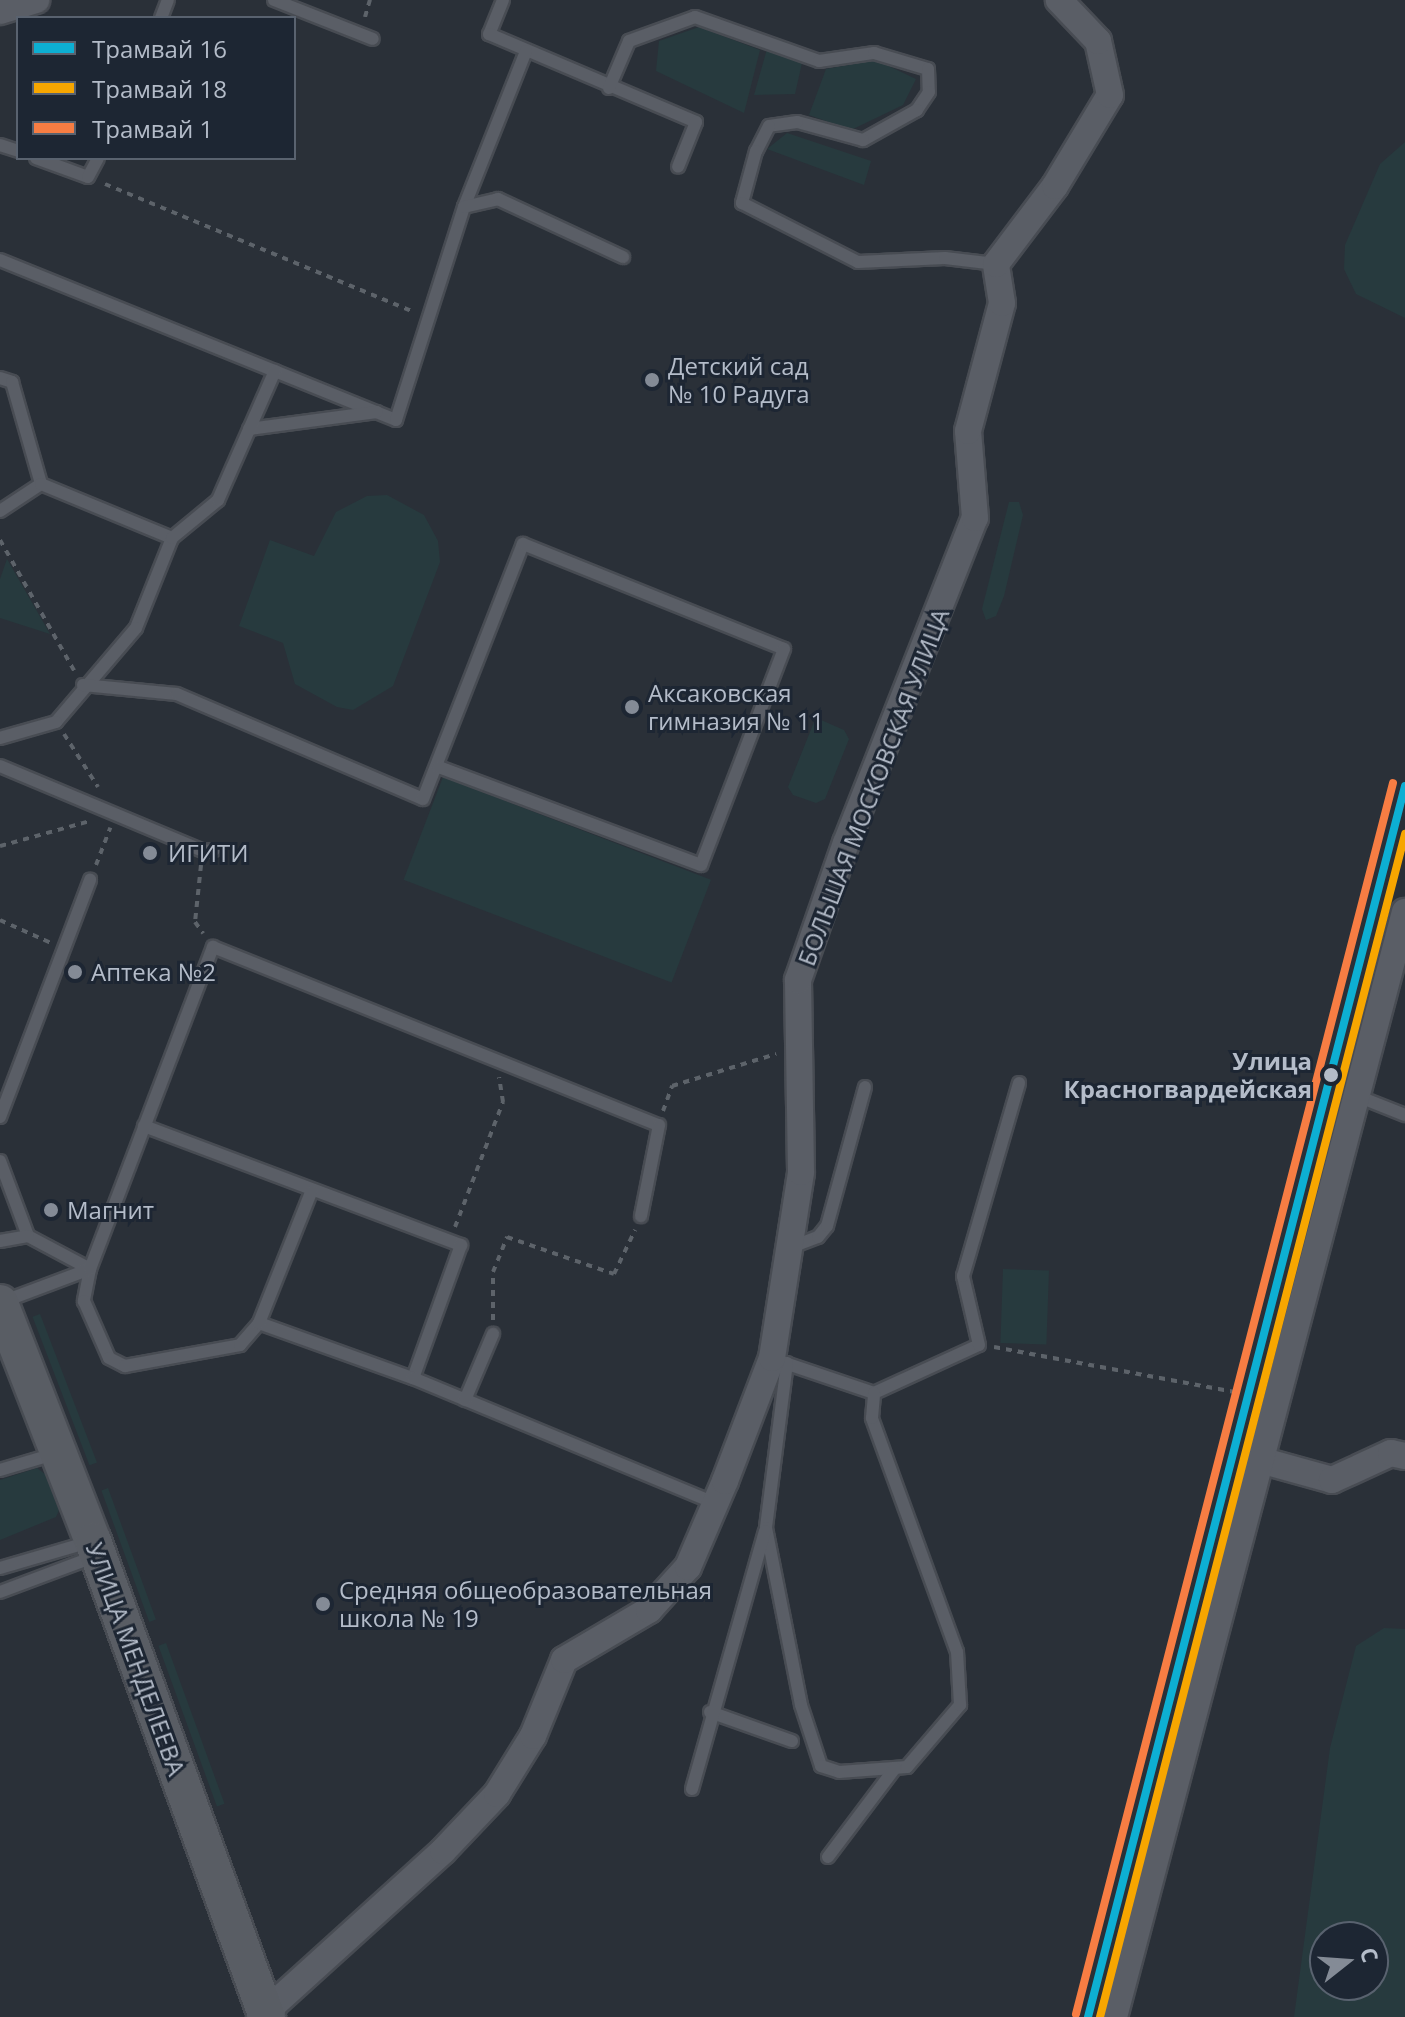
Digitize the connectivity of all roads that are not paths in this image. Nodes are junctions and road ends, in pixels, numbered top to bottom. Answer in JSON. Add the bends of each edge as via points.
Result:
{"nodes":[{"id":1,"x":36,"y":0,"type":"edge"},
{"id":2,"x":274,"y":0,"type":"edge"},
{"id":3,"x":503,"y":0,"type":"edge"},
{"id":4,"x":1059,"y":0,"type":"edge"},
{"id":5,"x":0,"y":11,"type":"edge"},
{"id":6,"x":373,"y":39,"type":"dead end"},
{"id":7,"x":526,"y":51,"type":"junction"},
{"id":8,"x":609,"y":88,"type":"junction"},
{"id":9,"x":41,"y":160,"type":"edge"},
{"id":10,"x":97,"y":160,"type":"edge"},
{"id":11,"x":678,"y":167,"type":"dead end"},
{"id":12,"x":464,"y":207,"type":"junction"},
{"id":13,"x":623,"y":257,"type":"dead end"},
{"id":14,"x":0,"y":260,"type":"edge"},
{"id":15,"x":996,"y":264,"type":"junction"},
{"id":16,"x":275,"y":371,"type":"junction"},
{"id":17,"x":0,"y":378,"type":"edge"},
{"id":18,"x":378,"y":412,"type":"junction"},
{"id":19,"x":249,"y":429,"type":"junction"},
{"id":20,"x":41,"y":484,"type":"junction"},
{"id":21,"x":0,"y":511,"type":"edge"},
{"id":22,"x":172,"y":538,"type":"junction"},
{"id":23,"x":83,"y":685,"type":"junction"},
{"id":24,"x":0,"y":738,"type":"edge"},
{"id":25,"x":0,"y":766,"type":"edge"},
{"id":26,"x":439,"y":767,"type":"junction"},
{"id":27,"x":208,"y":851,"type":"road end"},
{"id":28,"x":90,"y":880,"type":"road end"},
{"id":29,"x":1405,"y":912,"type":"edge"},
{"id":30,"x":1019,"y":1083,"type":"dead end"},
{"id":31,"x":865,"y":1087,"type":"dead end"},
{"id":32,"x":1357,"y":1096,"type":"junction"},
{"id":33,"x":1405,"y":1115,"type":"edge"},
{"id":34,"x":0,"y":1117,"type":"edge"},
{"id":35,"x":144,"y":1126,"type":"junction"},
{"id":36,"x":0,"y":1161,"type":"edge"},
{"id":37,"x":311,"y":1192,"type":"junction"},
{"id":38,"x":641,"y":1216,"type":"road end"},
{"id":39,"x":28,"y":1236,"type":"junction"},
{"id":40,"x":0,"y":1241,"type":"edge"},
{"id":41,"x":789,"y":1248,"type":"junction"},
{"id":42,"x":90,"y":1269,"type":"junction"},
{"id":43,"x":0,"y":1303,"type":"edge"},
{"id":44,"x":259,"y":1323,"type":"junction"},
{"id":45,"x":493,"y":1334,"type":"road end"},
{"id":46,"x":780,"y":1361,"type":"junction"},
{"id":47,"x":413,"y":1378,"type":"junction"},
{"id":48,"x":874,"y":1393,"type":"junction"},
{"id":49,"x":465,"y":1400,"type":"junction"},
{"id":50,"x":60,"y":1452,"type":"junction"},
{"id":51,"x":1405,"y":1456,"type":"edge"},
{"id":52,"x":1260,"y":1460,"type":"junction"},
{"id":53,"x":0,"y":1470,"type":"edge"},
{"id":54,"x":715,"y":1503,"type":"junction"},
{"id":55,"x":766,"y":1528,"type":"junction"},
{"id":56,"x":96,"y":1548,"type":"junction"},
{"id":57,"x":0,"y":1568,"type":"edge"},
{"id":58,"x":0,"y":1592,"type":"edge"},
{"id":59,"x":710,"y":1712,"type":"junction"},
{"id":60,"x":792,"y":1741,"type":"dead end"},
{"id":61,"x":895,"y":1768,"type":"junction"},
{"id":62,"x":692,"y":1789,"type":"dead end"},
{"id":63,"x":828,"y":1857,"type":"dead end"},
{"id":64,"x":264,"y":2015,"type":"edge"},
{"id":65,"x":1114,"y":2017,"type":"edge"}],
"edges":[{"from":1,"to":5,"type":"street"},
{"from":2,"to":6,"type":"lane"},
{"from":3,"to":7,"type":"lane","via":[[489,34]]},
{"from":4,"to":15,"type":"street","via":[[1098,41],[1110,95],[1055,186]]},
{"from":7,"to":8,"type":"lane"},
{"from":7,"to":12,"type":"lane"},
{"from":8,"to":11,"type":"lane","via":[[696,122]]},
{"from":8,"to":15,"type":"lane","via":[[629,41],[695,17],[819,61],[874,53],[928,69],[929,92],[917,110],[863,140],[797,122],[769,126],[742,203],[858,262],[945,258]]},
{"from":9,"to":10,"type":"lane","via":[[88,177]]},
{"from":12,"to":13,"type":"lane","via":[[498,199]]},
{"from":12,"to":18,"type":"lane","via":[[396,420]]},
{"from":14,"to":16,"type":"lane"},
{"from":15,"to":41,"type":"street","name":"БОЛЬШАЯ МОСКОВСКАЯ УЛИЦА","via":[[1002,303],[968,431],[975,518],[846,843],[798,980],[801,1172]]},
{"from":16,"to":18,"type":"lane"},
{"from":16,"to":19,"type":"lane"},
{"from":17,"to":20,"type":"lane","via":[[12,382]]},
{"from":18,"to":19,"type":"lane"},
{"from":19,"to":22,"type":"lane","via":[[218,500]]},
{"from":20,"to":21,"type":"lane"},
{"from":20,"to":22,"type":"lane"},
{"from":22,"to":23,"type":"lane","via":[[136,628]]},
{"from":23,"to":24,"type":"lane","via":[[56,722]]},
{"from":23,"to":26,"type":"lane","via":[[177,694],[423,799]]},
{"from":25,"to":27,"type":"lane"},
{"from":26,"to":26,"type":"lane","via":[[523,544],[784,649],[701,865]]},
{"from":28,"to":34,"type":"lane"},
{"from":29,"to":32,"type":"street"},
{"from":30,"to":48,"type":"lane","via":[[963,1276],[979,1345]]},
{"from":31,"to":41,"type":"lane","via":[[827,1226],[818,1237]]},
{"from":32,"to":33,"type":"lane"},
{"from":32,"to":52,"type":"street"},
{"from":35,"to":37,"type":"lane"},
{"from":35,"to":38,"type":"lane","via":[[213,947],[659,1125]]},
{"from":35,"to":42,"type":"lane"},
{"from":36,"to":39,"type":"lane"},
{"from":37,"to":44,"type":"lane"},
{"from":37,"to":47,"type":"lane","via":[[461,1245]]},
{"from":39,"to":40,"type":"lane"},
{"from":39,"to":42,"type":"lane"},
{"from":41,"to":46,"type":"street","name":"БОЛЬШАЯ МОСКОВСКАЯ УЛИЦА"},
{"from":42,"to":43,"type":"lane"},
{"from":42,"to":44,"type":"lane","via":[[84,1301],[109,1358],[125,1366],[240,1345]]},
{"from":43,"to":50,"type":"main road","name":"УЛИЦА МЕНДЕЛЕЕВА"},
{"from":44,"to":47,"type":"lane"},
{"from":45,"to":49,"type":"lane"},
{"from":46,"to":48,"type":"lane"},
{"from":46,"to":54,"type":"street","name":"БОЛЬШАЯ МОСКОВСКАЯ УЛИЦА"},
{"from":46,"to":55,"type":"lane"},
{"from":47,"to":49,"type":"lane"},
{"from":48,"to":61,"type":"lane","via":[[872,1418],[962,1676],[960,1705],[907,1767]]},
{"from":49,"to":54,"type":"lane"},
{"from":50,"to":53,"type":"lane"},
{"from":50,"to":56,"type":"main road","name":"УЛИЦА МЕНДЕЛЕЕВА"},
{"from":51,"to":52,"type":"street","via":[[1391,1453],[1332,1480]]},
{"from":52,"to":65,"type":"street"},
{"from":54,"to":64,"type":"street","name":"БОЛЬШАЯ МОСКОВСКАЯ УЛИЦА","via":[[688,1567],[649,1610],[564,1660],[533,1736],[497,1794],[443,1851]]},
{"from":55,"to":59,"type":"lane"},
{"from":55,"to":61,"type":"lane","via":[[801,1705],[821,1766],[839,1772]]},
{"from":56,"to":57,"type":"lane"},
{"from":56,"to":58,"type":"lane"},
{"from":56,"to":64,"type":"main road","name":"УЛИЦА МЕНДЕЛЕЕВА"},
{"from":59,"to":60,"type":"lane"},
{"from":59,"to":62,"type":"lane"},
{"from":61,"to":63,"type":"lane"}]}
